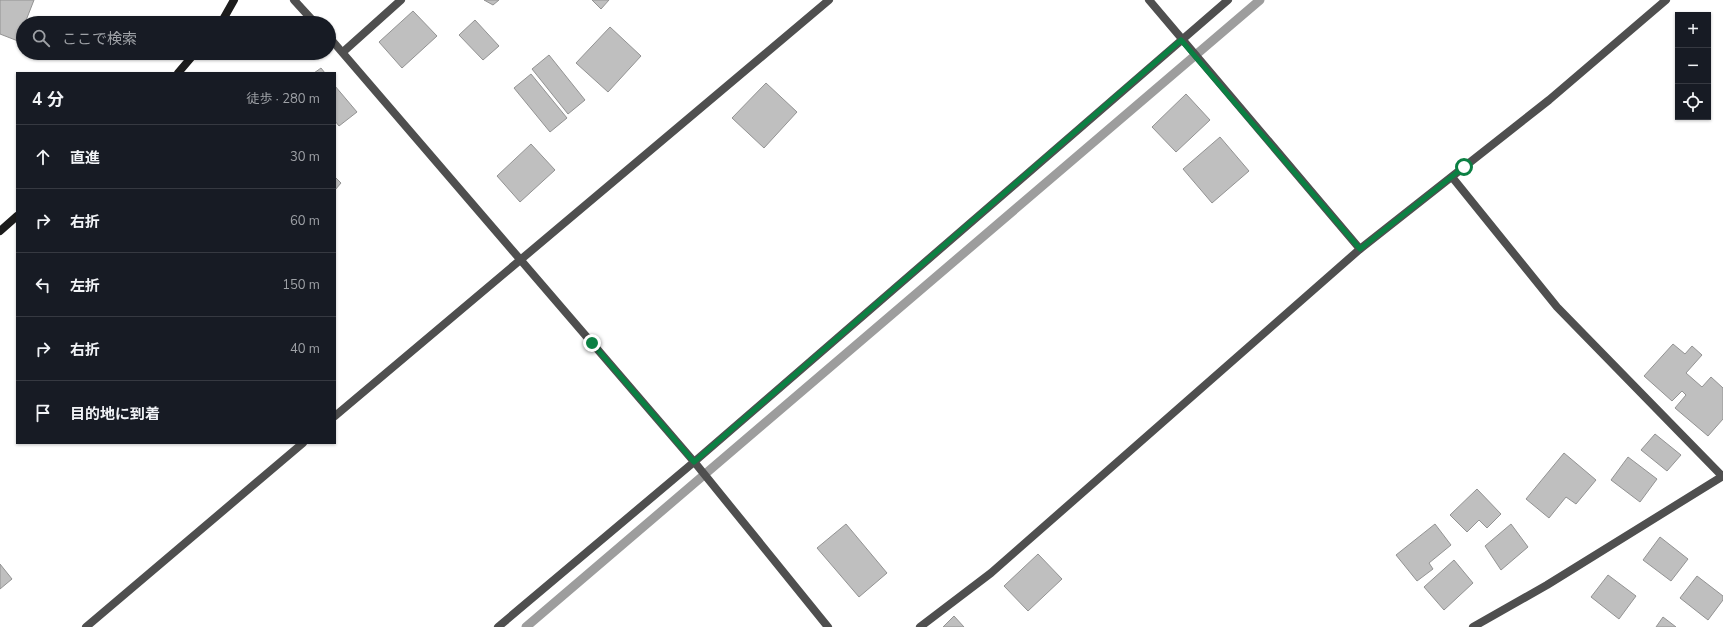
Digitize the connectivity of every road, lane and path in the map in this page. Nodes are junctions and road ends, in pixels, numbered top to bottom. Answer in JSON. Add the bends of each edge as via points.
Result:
{"nodes":[{"id":1,"x":234,"y":0,"type":"edge"},
{"id":2,"x":294,"y":0,"type":"edge"},
{"id":3,"x":401,"y":0,"type":"edge"},
{"id":4,"x":829,"y":0,"type":"edge"},
{"id":5,"x":1149,"y":0,"type":"edge"},
{"id":6,"x":1228,"y":0,"type":"edge"},
{"id":7,"x":1666,"y":0,"type":"edge"},
{"id":8,"x":225,"y":16,"type":"edge"},
{"id":9,"x":309,"y":16,"type":"edge"},
{"id":10,"x":1181,"y":40,"type":"junction"},
{"id":11,"x":336,"y":44,"type":"edge"},
{"id":12,"x":343,"y":52,"type":"junction"},
{"id":13,"x":189,"y":60,"type":"edge"},
{"id":14,"x":179,"y":72,"type":"edge"},
{"id":15,"x":1452,"y":177,"type":"junction"},
{"id":16,"x":16,"y":217,"type":"edge"},
{"id":17,"x":0,"y":231,"type":"edge"},
{"id":18,"x":1360,"y":249,"type":"junction"},
{"id":19,"x":520,"y":260,"type":"junction"},
{"id":20,"x":336,"y":415,"type":"edge"},
{"id":21,"x":303,"y":444,"type":"edge"},
{"id":22,"x":695,"y":463,"type":"junction"},
{"id":23,"x":1723,"y":476,"type":"edge"},
{"id":24,"x":86,"y":627,"type":"edge"},
{"id":25,"x":498,"y":627,"type":"edge"},
{"id":26,"x":828,"y":627,"type":"edge"},
{"id":27,"x":920,"y":627,"type":"edge"},
{"id":28,"x":1473,"y":627,"type":"edge"}],
"edges":[{"from":1,"to":8,"type":"street"},
{"from":2,"to":9,"type":"street"},
{"from":3,"to":12,"type":"street"},
{"from":4,"to":19,"type":"street"},
{"from":5,"to":10,"type":"street"},
{"from":6,"to":10,"type":"street"},
{"from":7,"to":15,"type":"street","via":[[1549,100]]},
{"from":10,"to":18,"type":"street"},
{"from":10,"to":22,"type":"street"},
{"from":11,"to":12,"type":"street"},
{"from":12,"to":19,"type":"street"},
{"from":13,"to":14,"type":"street"},
{"from":15,"to":18,"type":"street"},
{"from":15,"to":23,"type":"street","via":[[1557,307]]},
{"from":16,"to":17,"type":"street"},
{"from":18,"to":27,"type":"street","via":[[991,572]]},
{"from":19,"to":20,"type":"street"},
{"from":19,"to":22,"type":"street"},
{"from":21,"to":24,"type":"street"},
{"from":22,"to":25,"type":"street"},
{"from":22,"to":26,"type":"street"},
{"from":23,"to":28,"type":"street"}]}
